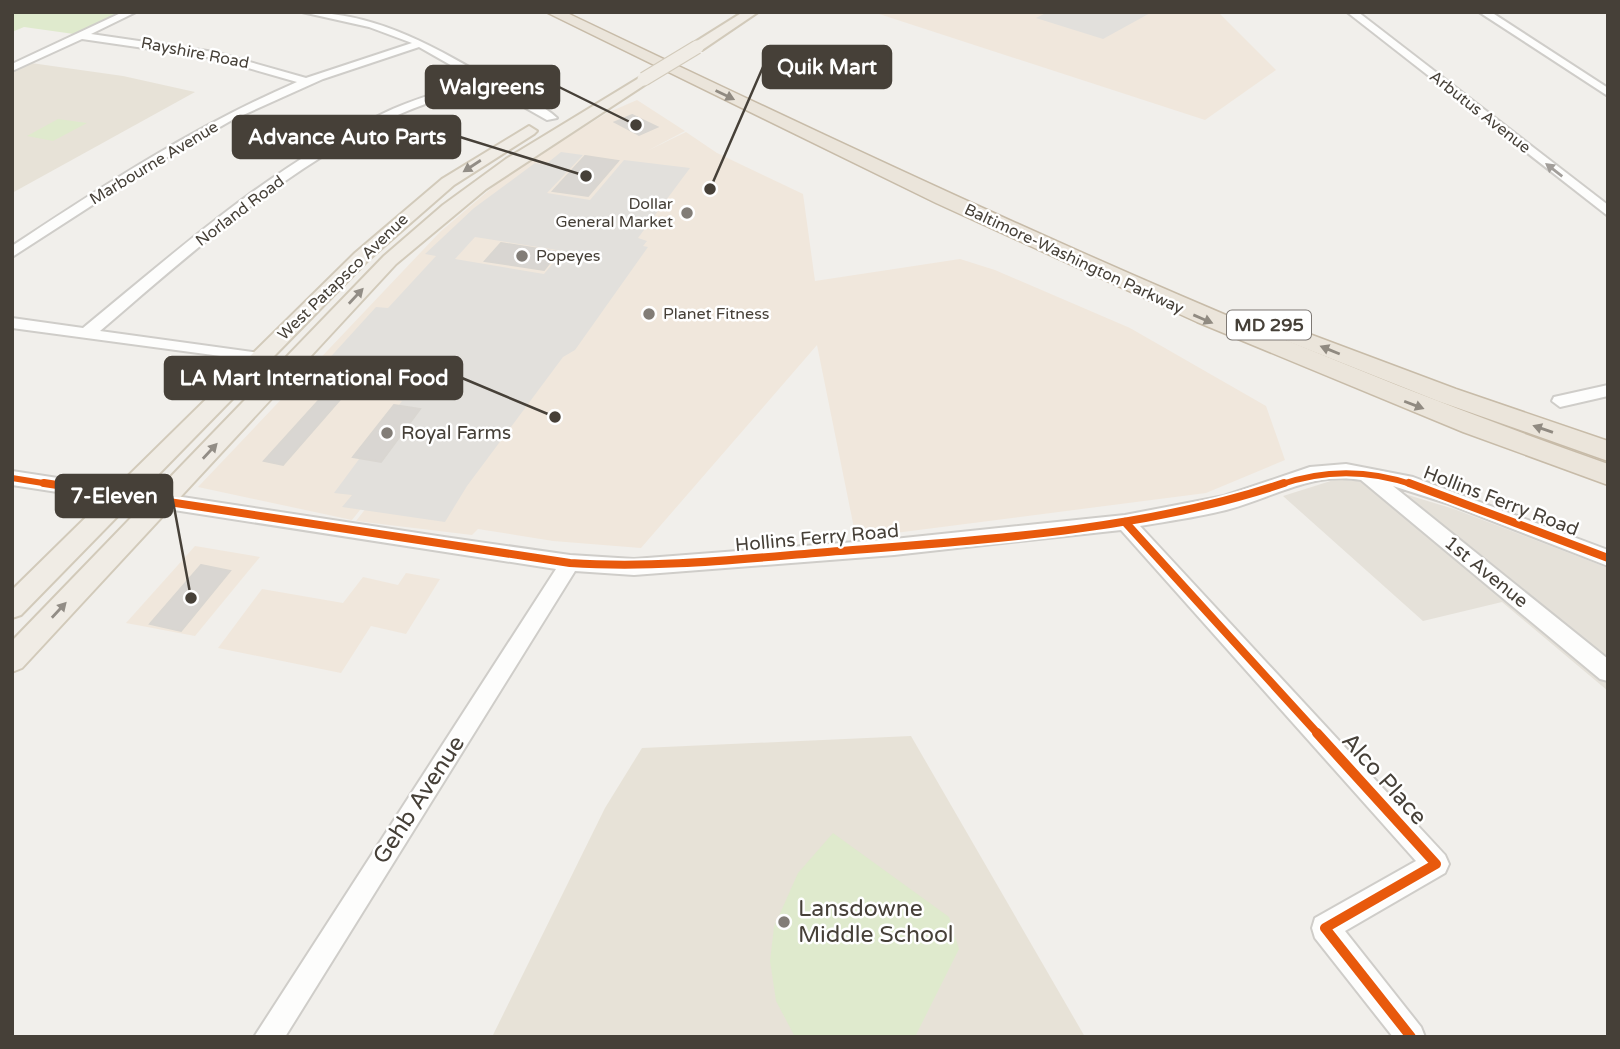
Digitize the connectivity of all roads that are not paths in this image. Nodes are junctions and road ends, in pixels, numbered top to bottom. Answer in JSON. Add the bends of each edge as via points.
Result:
{"nodes":[{"id":1,"x":131,"y":12,"type":"edge"},
{"id":2,"x":307,"y":12,"type":"edge"},
{"id":3,"x":553,"y":12,"type":"edge"},
{"id":4,"x":582,"y":12,"type":"edge"},
{"id":5,"x":752,"y":12,"type":"edge"},
{"id":6,"x":1352,"y":12,"type":"edge"},
{"id":7,"x":1484,"y":12,"type":"edge"},
{"id":8,"x":81,"y":36,"type":"junction"},
{"id":9,"x":421,"y":43,"type":"junction"},
{"id":10,"x":660,"y":52,"type":"dead end"},
{"id":11,"x":12,"y":68,"type":"edge"},
{"id":12,"x":637,"y":71,"type":"junction"},
{"id":13,"x":1576,"y":72,"type":"junction"},
{"id":14,"x":1597,"y":72,"type":"dead end"},
{"id":15,"x":306,"y":81,"type":"junction"},
{"id":16,"x":486,"y":81,"type":"junction"},
{"id":17,"x":1608,"y":93,"type":"edge"},
{"id":18,"x":558,"y":122,"type":"junction"},
{"id":19,"x":1608,"y":212,"type":"edge"},
{"id":20,"x":12,"y":253,"type":"edge"},
{"id":21,"x":317,"y":301,"type":"junction"},
{"id":22,"x":12,"y":323,"type":"edge"},
{"id":23,"x":86,"y":334,"type":"junction"},
{"id":24,"x":260,"y":358,"type":"junction"},
{"id":25,"x":293,"y":363,"type":"junction"},
{"id":26,"x":1608,"y":390,"type":"edge"},
{"id":27,"x":1560,"y":401,"type":"dead end"},
{"id":28,"x":1608,"y":451,"type":"edge"},
{"id":29,"x":1363,"y":472,"type":"junction"},
{"id":30,"x":1608,"y":475,"type":"edge"},
{"id":31,"x":12,"y":478,"type":"edge"},
{"id":32,"x":124,"y":494,"type":"junction"},
{"id":33,"x":163,"y":500,"type":"junction"},
{"id":34,"x":1125,"y":522,"type":"junction"},
{"id":35,"x":1608,"y":558,"type":"edge"},
{"id":36,"x":570,"y":563,"type":"junction"},
{"id":37,"x":12,"y":607,"type":"edge"},
{"id":38,"x":12,"y":660,"type":"edge"},
{"id":39,"x":1608,"y":672,"type":"edge"},
{"id":40,"x":268,"y":1037,"type":"edge"},
{"id":41,"x":1411,"y":1037,"type":"edge"}],
"edges":[{"from":1,"to":8,"type":"street"},
{"from":2,"to":9,"type":"street","via":[[371,25]]},
{"from":3,"to":30,"type":"highway","name":"Baltimore-Washington Parkway","number":"MD 295","one_way":true,"via":[[1164,302],[1340,376]]},
{"from":28,"to":4,"type":"highway","name":"Baltimore-Washington Parkway","number":"MD 295","one_way":true,"via":[[1447,395],[1194,293]]},
{"from":5,"to":12,"type":"main road","name":"West Patapsco Avenue","bridge":true,"via":[[697,47]]},
{"from":19,"to":6,"type":"street","name":"Arbutus Avenue","one_way":true},
{"from":7,"to":13,"type":"street"},
{"from":8,"to":11,"type":"street"},
{"from":8,"to":15,"type":"street","name":"Rayshire Road","via":[[214,55]]},
{"from":9,"to":15,"type":"street","name":"Marbourne Avenue"},
{"from":9,"to":16,"type":"street"},
{"from":10,"to":12,"type":"main road","name":"West Patapsco Avenue"},
{"from":12,"to":18,"type":"main road","name":"West Patapsco Avenue"},
{"from":13,"to":14,"type":"street"},
{"from":13,"to":17,"type":"street"},
{"from":15,"to":20,"type":"street","name":"Marbourne Avenue","via":[[172,149]]},
{"from":16,"to":18,"type":"street"},
{"from":16,"to":23,"type":"street","name":"Norland Road","via":[[386,116],[311,160],[249,202]]},
{"from":18,"to":21,"type":"main road","name":"West Patapsco Avenue","one_way":true,"via":[[448,182],[396,224]]},
{"from":25,"to":18,"type":"main road","name":"West Patapsco Avenue","one_way":true,"via":[[432,220]]},
{"from":21,"to":24,"type":"main road","name":"West Patapsco Avenue"},
{"from":21,"to":25,"type":"main road","via":[[324,304],[323,312],[282,354]]},
{"from":22,"to":23,"type":"street"},
{"from":23,"to":24,"type":"street"},
{"from":24,"to":32,"type":"main road","name":"West Patapsco Avenue"},
{"from":33,"to":25,"type":"main road","name":"West Patapsco Avenue","one_way":true},
{"from":26,"to":27,"type":"street"},
{"from":29,"to":34,"type":"street","name":"Hollins Ferry Road","via":[[1310,474],[1225,503]]},
{"from":29,"to":35,"type":"street","name":"Hollins Ferry Road","via":[[1453,498]]},
{"from":29,"to":39,"type":"street","name":"1st Avenue"},
{"from":31,"to":32,"type":"street","name":"Hollins Ferry Road"},
{"from":32,"to":33,"type":"street","name":"Hollins Ferry Road"},
{"from":32,"to":37,"type":"main road","name":"West Patapsco Avenue"},
{"from":33,"to":36,"type":"street","name":"Hollins Ferry Road"},
{"from":38,"to":33,"type":"main road","name":"West Patapsco Avenue","one_way":true},
{"from":34,"to":36,"type":"street","name":"Hollins Ferry Road","via":[[697,565],[634,568]]},
{"from":34,"to":41,"type":"street","name":"Alco Place","via":[[1436,864],[1325,928]]},
{"from":36,"to":40,"type":"street","name":"Gehb Avenue"}]}
